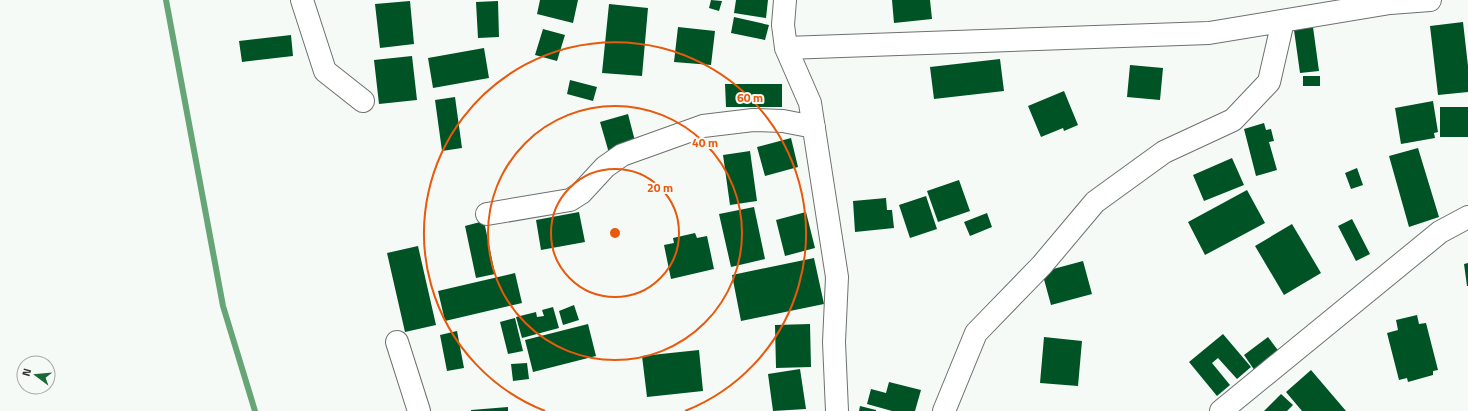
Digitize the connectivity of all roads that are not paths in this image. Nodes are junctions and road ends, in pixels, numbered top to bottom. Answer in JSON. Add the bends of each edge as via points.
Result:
{"nodes":[{"id":1,"x":302,"y":0,"type":"edge"},
{"id":2,"x":785,"y":0,"type":"edge"},
{"id":3,"x":1430,"y":0,"type":"edge"},
{"id":4,"x":1283,"y":20,"type":"junction"},
{"id":5,"x":786,"y":48,"type":"junction"},
{"id":6,"x":363,"y":101,"type":"dead end"},
{"id":7,"x":814,"y":127,"type":"junction"},
{"id":8,"x":487,"y":214,"type":"dead end"},
{"id":9,"x":1468,"y":217,"type":"edge"},
{"id":10,"x":397,"y":342,"type":"dead end"},
{"id":11,"x":419,"y":411,"type":"edge"},
{"id":12,"x":837,"y":411,"type":"edge"},
{"id":13,"x":944,"y":411,"type":"edge"},
{"id":14,"x":1221,"y":411,"type":"edge"}],
"edges":[{"from":1,"to":6,"type":"street","via":[[325,71]]},
{"from":2,"to":5,"type":"street","via":[[783,25]]},
{"from":3,"to":4,"type":"street","via":[[1390,3]]},
{"from":4,"to":5,"type":"street","via":[[1209,33]]},
{"from":4,"to":13,"type":"street","via":[[1269,82],[1233,120],[1164,152],[1095,202],[1042,266],[976,333]]},
{"from":5,"to":7,"type":"street","via":[[810,103]]},
{"from":7,"to":8,"type":"street","via":[[783,121],[753,120],[704,126],[622,155],[605,167],[581,193],[570,200]]},
{"from":7,"to":12,"type":"street","via":[[837,277],[834,342]]},
{"from":9,"to":14,"type":"street","via":[[1440,232]]},
{"from":10,"to":11,"type":"street"}]}
